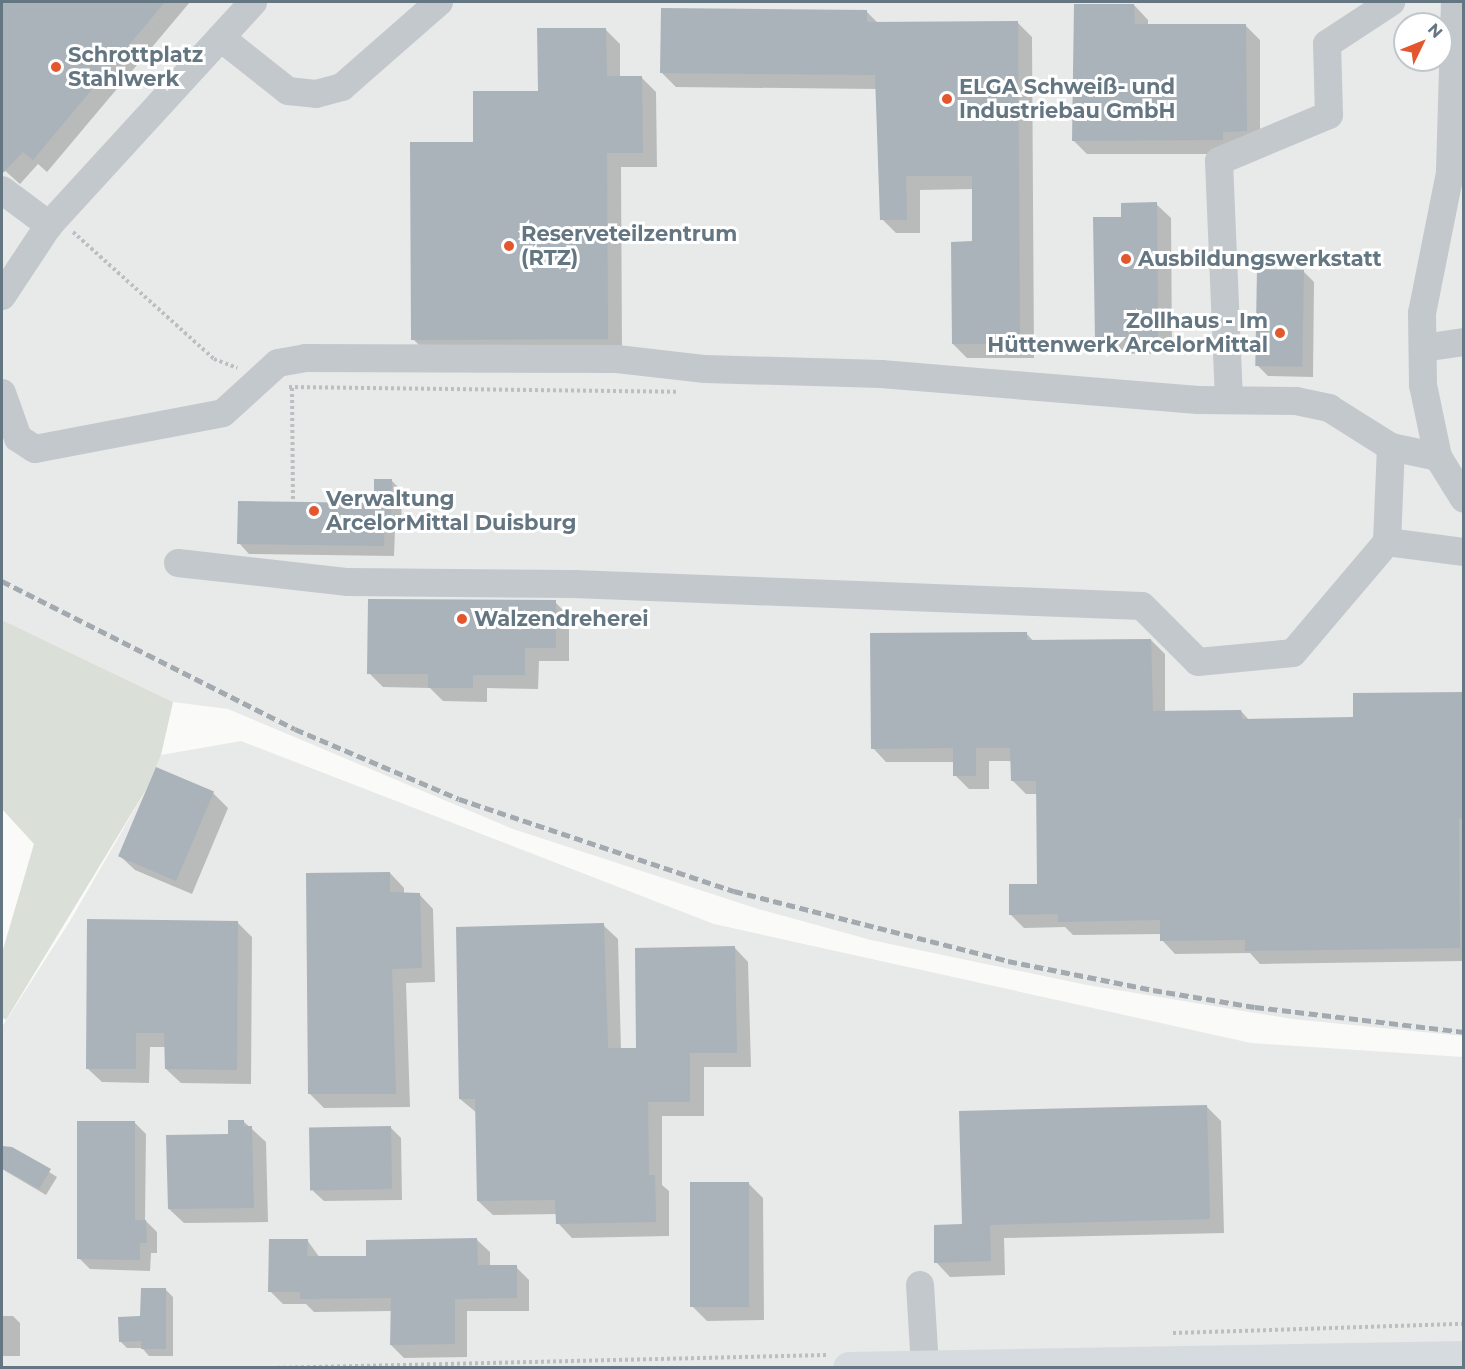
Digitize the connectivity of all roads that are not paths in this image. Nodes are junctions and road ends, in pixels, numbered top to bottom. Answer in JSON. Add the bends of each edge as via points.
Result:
{"nodes":[{"id":1,"x":253,"y":2,"type":"edge"},
{"id":2,"x":439,"y":2,"type":"edge"},
{"id":3,"x":1391,"y":2,"type":"edge"},
{"id":4,"x":1455,"y":2,"type":"edge"},
{"id":5,"x":220,"y":38,"type":"junction"},
{"id":6,"x":2,"y":190,"type":"edge"},
{"id":7,"x":49,"y":225,"type":"junction"},
{"id":8,"x":2,"y":296,"type":"edge"},
{"id":9,"x":1464,"y":342,"type":"edge"},
{"id":10,"x":1423,"y":348,"type":"junction"},
{"id":11,"x":2,"y":393,"type":"edge"},
{"id":12,"x":1228,"y":400,"type":"junction"},
{"id":13,"x":1391,"y":447,"type":"junction"},
{"id":14,"x":1438,"y":457,"type":"junction"},
{"id":15,"x":1464,"y":499,"type":"edge"},
{"id":16,"x":1387,"y":542,"type":"junction"},
{"id":17,"x":1464,"y":552,"type":"edge"},
{"id":18,"x":178,"y":563,"type":"dead end"},
{"id":19,"x":920,"y":1285,"type":"dead end"},
{"id":20,"x":1464,"y":1358,"type":"edge"},
{"id":21,"x":840,"y":1361,"type":"edge"},
{"id":22,"x":1093,"y":1364,"type":"edge"},
{"id":23,"x":1171,"y":1364,"type":"edge"},
{"id":24,"x":925,"y":1366,"type":"edge"}],
"edges":[{"from":1,"to":5,"type":"lane"},
{"from":2,"to":5,"type":"lane","via":[[342,87],[316,94],[288,92]]},
{"from":3,"to":12,"type":"lane","via":[[1327,45],[1329,115],[1219,161]]},
{"from":4,"to":10,"type":"lane","via":[[1450,173],[1422,313]]},
{"from":5,"to":7,"type":"lane"},
{"from":6,"to":7,"type":"lane"},
{"from":7,"to":8,"type":"lane"},
{"from":9,"to":10,"type":"lane"},
{"from":10,"to":14,"type":"lane","via":[[1423,385]]},
{"from":11,"to":12,"type":"lane","via":[[18,438],[35,449],[223,413],[278,363],[305,358],[617,359],[705,369],[881,374]]},
{"from":12,"to":13,"type":"lane","via":[[1296,401],[1329,408]]},
{"from":13,"to":14,"type":"lane"},
{"from":13,"to":16,"type":"lane"},
{"from":14,"to":15,"type":"lane"},
{"from":16,"to":17,"type":"lane"},
{"from":16,"to":18,"type":"lane","via":[[1293,653],[1198,662],[1142,606],[574,584],[348,582]]},
{"from":19,"to":24,"type":"lane"},
{"from":20,"to":23,"type":"main road"},
{"from":21,"to":24,"type":"main road"},
{"from":22,"to":23,"type":"main road"},
{"from":22,"to":24,"type":"main road"}]}
